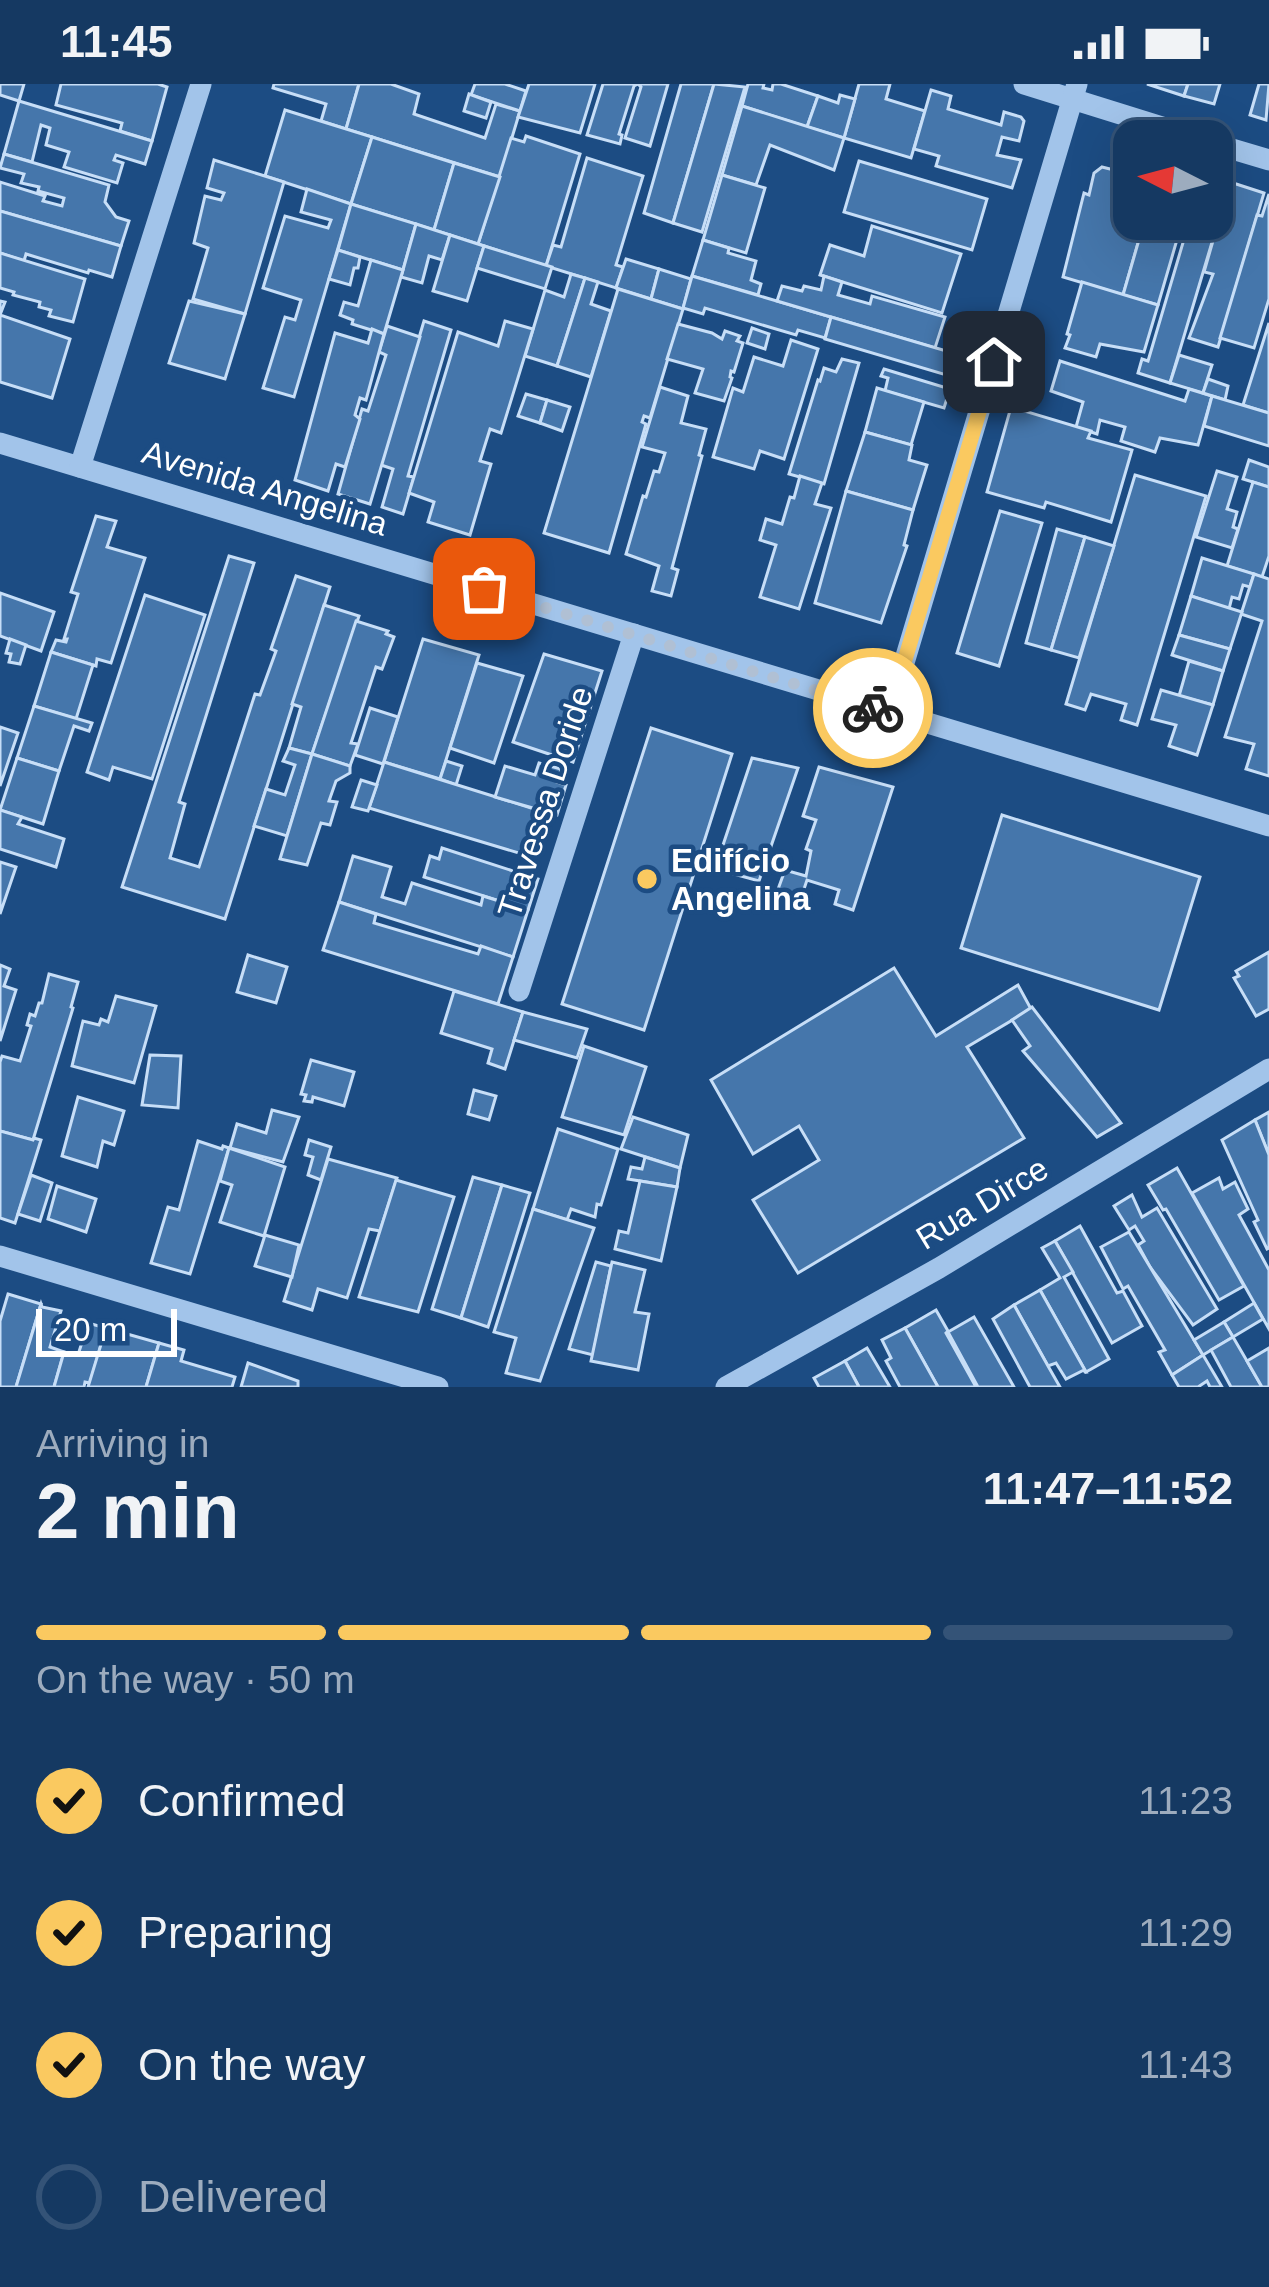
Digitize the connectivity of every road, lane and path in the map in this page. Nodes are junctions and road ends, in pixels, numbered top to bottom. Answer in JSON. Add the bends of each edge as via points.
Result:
{"nodes":[{"id":1,"x":201,"y":84,"type":"edge"},
{"id":2,"x":1024,"y":84,"type":"edge"},
{"id":3,"x":1075,"y":92,"type":"edge"},
{"id":4,"x":1150,"y":120,"type":"edge"},
{"id":5,"x":1233,"y":149,"type":"edge"},
{"id":6,"x":1269,"y":160,"type":"edge"},
{"id":7,"x":0,"y":443,"type":"edge"},
{"id":8,"x":80,"y":467,"type":"junction"},
{"id":9,"x":634,"y":634,"type":"junction"},
{"id":10,"x":889,"y":713,"type":"junction"},
{"id":11,"x":1269,"y":826,"type":"edge"},
{"id":12,"x":519,"y":991,"type":"dead end"},
{"id":13,"x":1269,"y":1069,"type":"edge"},
{"id":14,"x":0,"y":1256,"type":"edge"},
{"id":15,"x":438,"y":1387,"type":"edge"},
{"id":16,"x":726,"y":1387,"type":"edge"}],
"edges":[{"from":1,"to":8,"type":"street"},
{"from":2,"to":3,"type":"street"},
{"from":3,"to":4,"type":"street"},
{"from":3,"to":10,"type":"street"},
{"from":5,"to":6,"type":"street"},
{"from":7,"to":8,"type":"street","name":"Avenida Angelina"},
{"from":8,"to":9,"type":"street","name":"Avenida Angelina"},
{"from":9,"to":10,"type":"street","name":"Avenida Angelina"},
{"from":9,"to":12,"type":"street","name":"Travessa Doride"},
{"from":10,"to":11,"type":"street","name":"Avenida Angelina"},
{"from":13,"to":16,"type":"street","name":"Rua Dirce"},
{"from":14,"to":15,"type":"street"}]}
